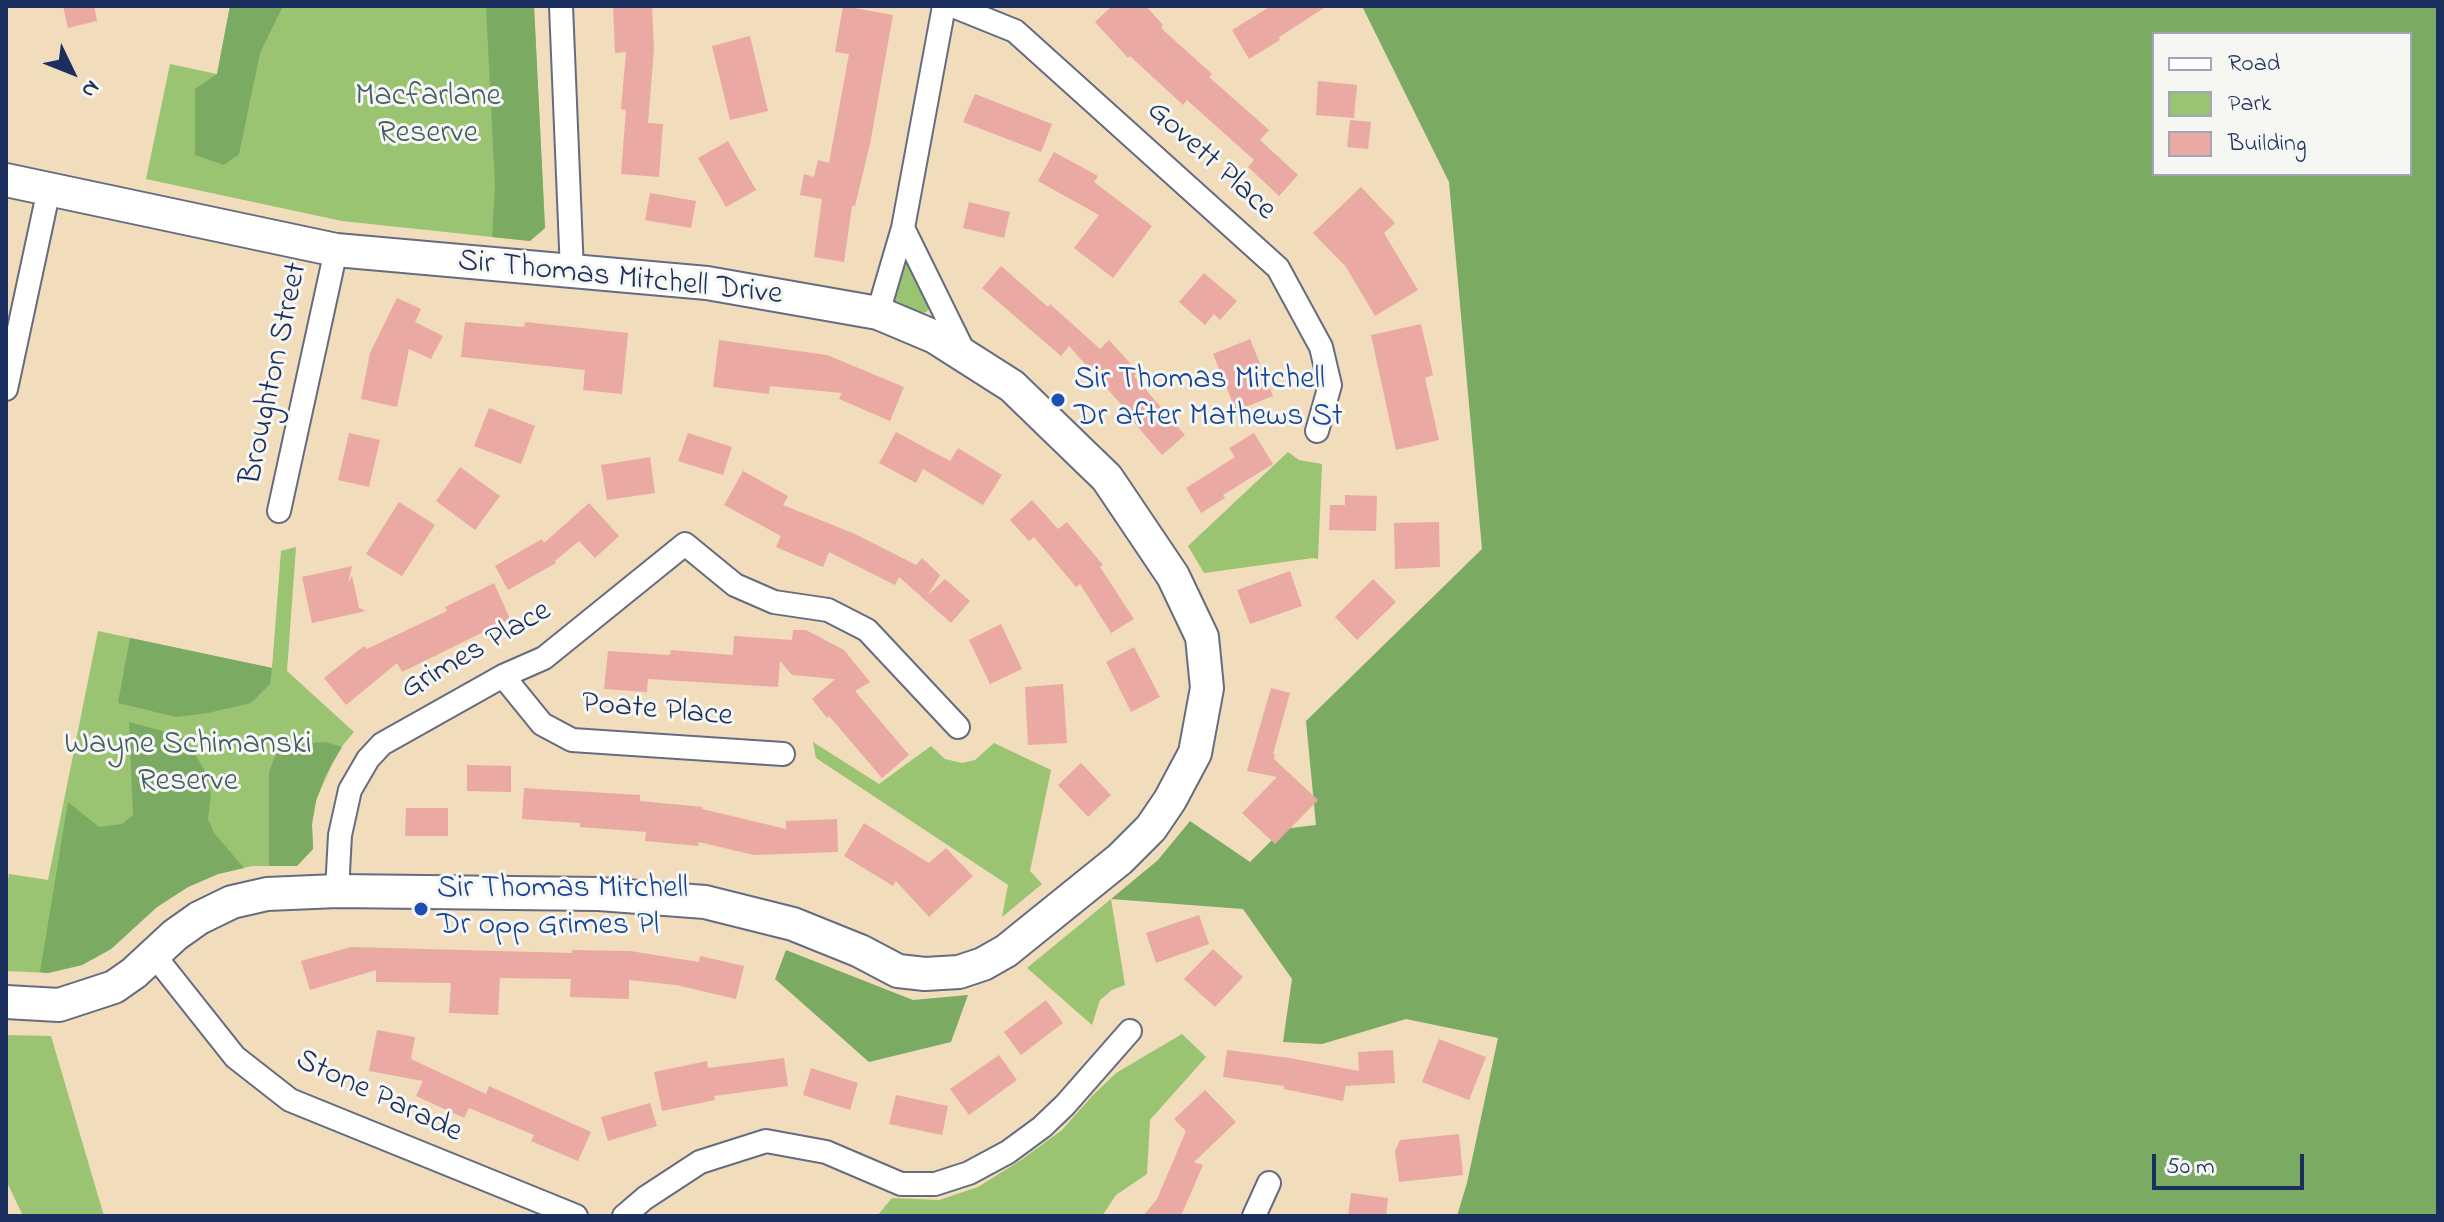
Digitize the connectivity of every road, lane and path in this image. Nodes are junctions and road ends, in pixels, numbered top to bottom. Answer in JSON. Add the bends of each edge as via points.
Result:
{"nodes":[{"id":1,"x":561,"y":6,"type":"edge"},
{"id":2,"x":944,"y":6,"type":"edge"},
{"id":3,"x":953,"y":6,"type":"edge"},
{"id":4,"x":6,"y":180,"type":"edge"},
{"id":5,"x":49,"y":189,"type":"junction"},
{"id":6,"x":903,"y":228,"type":"junction"},
{"id":7,"x":336,"y":250,"type":"junction"},
{"id":8,"x":572,"y":272,"type":"junction"},
{"id":9,"x":878,"y":313,"type":"junction"},
{"id":10,"x":967,"y":358,"type":"junction"},
{"id":11,"x":6,"y":389,"type":"edge"},
{"id":12,"x":1317,"y":431,"type":"dead end"},
{"id":13,"x":279,"y":511,"type":"dead end"},
{"id":14,"x":503,"y":676,"type":"junction"},
{"id":15,"x":958,"y":727,"type":"dead end"},
{"id":16,"x":783,"y":754,"type":"dead end"},
{"id":17,"x":337,"y":891,"type":"junction"},
{"id":18,"x":154,"y":955,"type":"junction"},
{"id":19,"x":6,"y":1002,"type":"edge"},
{"id":20,"x":1130,"y":1031,"type":"dead end"},
{"id":21,"x":1269,"y":1183,"type":"dead end"},
{"id":22,"x":576,"y":1216,"type":"edge"},
{"id":23,"x":624,"y":1216,"type":"edge"},
{"id":24,"x":1254,"y":1216,"type":"edge"}],
"edges":[{"from":1,"to":8,"type":"street"},
{"from":2,"to":6,"type":"street"},
{"from":3,"to":12,"type":"street","name":"Govett Place","via":[[1015,31],[1278,268],[1321,347],[1330,385]]},
{"from":4,"to":5,"type":"street","name":"Sir Thomas Mitchell Drive"},
{"from":5,"to":7,"type":"street","name":"Sir Thomas Mitchell Drive"},
{"from":5,"to":11,"type":"street"},
{"from":6,"to":9,"type":"street"},
{"from":6,"to":10,"type":"street"},
{"from":7,"to":8,"type":"street","name":"Sir Thomas Mitchell Drive"},
{"from":7,"to":13,"type":"street","name":"Broughton Street"},
{"from":8,"to":9,"type":"street","name":"Sir Thomas Mitchell Drive","via":[[707,283]]},
{"from":9,"to":10,"type":"street","name":"Sir Thomas Mitchell Drive","via":[[935,337]]},
{"from":10,"to":17,"type":"street","name":"Sir Thomas Mitchell Drive","via":[[1012,386],[1107,478],[1173,576],[1202,637],[1207,688],[1195,753],[1151,828],[1120,859],[1006,951],[959,972],[925,974],[898,971],[793,924],[705,902],[599,894]]},
{"from":14,"to":15,"type":"street","name":"Grimes Place","via":[[544,658],[685,544],[735,585],[774,602],[828,610],[867,630]]},
{"from":14,"to":16,"type":"street","name":"Poate Place","via":[[542,724],[572,740]]},
{"from":14,"to":17,"type":"street","name":"Grimes Place","via":[[382,744],[368,759],[350,790],[340,835]]},
{"from":17,"to":18,"type":"street","name":"Sir Thomas Mitchell Drive","via":[[267,894],[232,902],[199,918]]},
{"from":18,"to":19,"type":"street","name":"Sir Thomas Mitchell Drive","via":[[114,987],[88,997],[59,1005]]},
{"from":18,"to":22,"type":"street","name":"Stone Parade","via":[[235,1057],[290,1100]]},
{"from":20,"to":23,"type":"street","via":[[1042,1127],[969,1173],[935,1184],[901,1184],[826,1152],[766,1141],[700,1162]]},
{"from":21,"to":24,"type":"street"}]}
